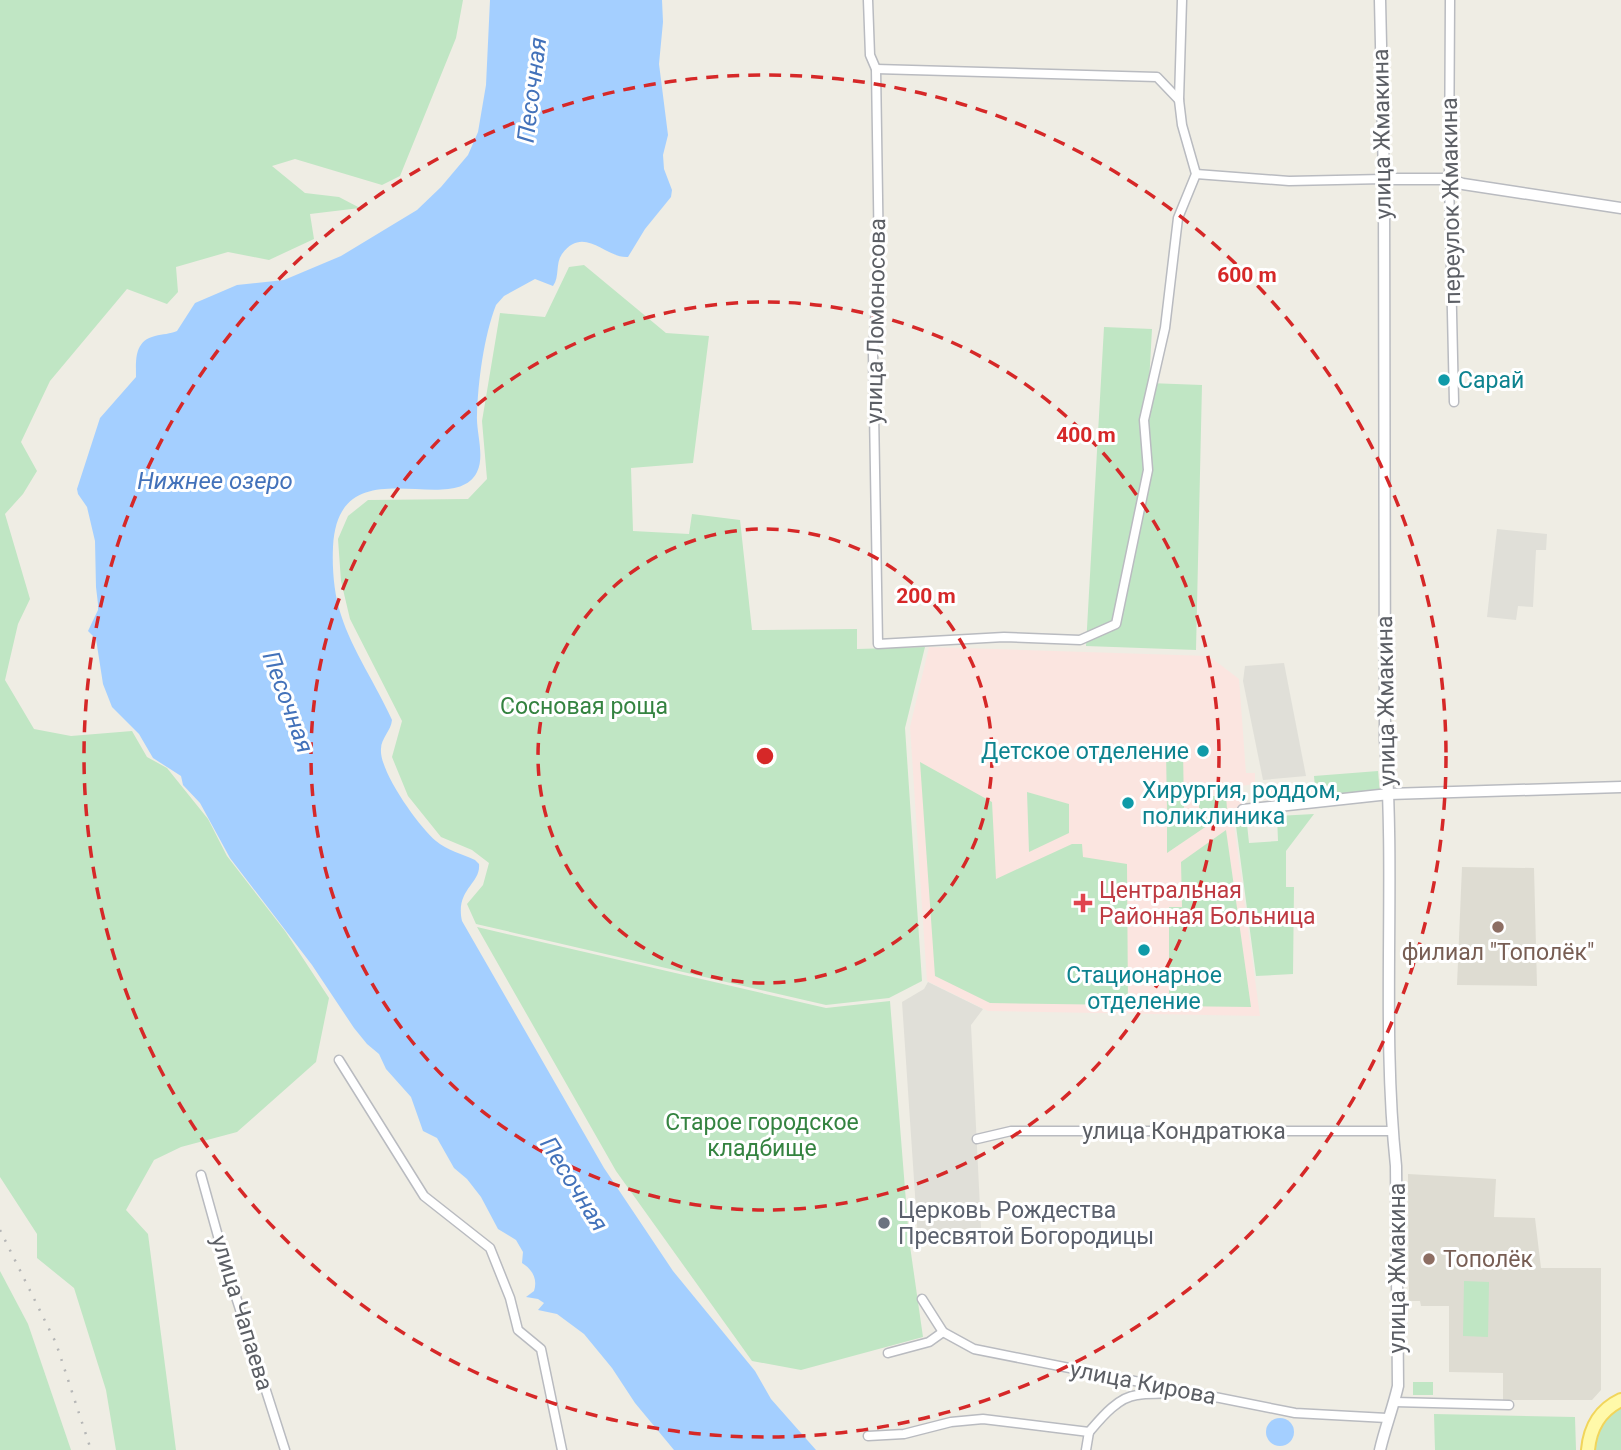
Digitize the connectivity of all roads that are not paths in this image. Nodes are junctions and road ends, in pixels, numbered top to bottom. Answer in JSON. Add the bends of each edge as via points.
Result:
{"nodes":[{"id":1,"x":868,"y":0,"type":"edge"},
{"id":2,"x":1182,"y":0,"type":"edge"},
{"id":3,"x":1380,"y":0,"type":"edge"},
{"id":4,"x":1450,"y":0,"type":"edge"},
{"id":5,"x":876,"y":69,"type":"junction"},
{"id":6,"x":1179,"y":100,"type":"junction"},
{"id":7,"x":1196,"y":174,"type":"junction"},
{"id":8,"x":1384,"y":179,"type":"junction"},
{"id":9,"x":1449,"y":179,"type":"junction"},
{"id":10,"x":1621,"y":208,"type":"edge"},
{"id":11,"x":1454,"y":402,"type":"dead end"},
{"id":12,"x":1621,"y":788,"type":"edge"},
{"id":13,"x":1389,"y":794,"type":"junction"},
{"id":14,"x":1243,"y":810,"type":"dead end"},
{"id":15,"x":339,"y":1060,"type":"dead end"},
{"id":16,"x":1393,"y":1131,"type":"junction"},
{"id":17,"x":976,"y":1139,"type":"dead end"},
{"id":18,"x":201,"y":1175,"type":"dead end"},
{"id":19,"x":922,"y":1299,"type":"dead end"},
{"id":20,"x":943,"y":1332,"type":"junction"},
{"id":21,"x":888,"y":1353,"type":"dead end"},
{"id":22,"x":1184,"y":1389,"type":"junction"},
{"id":23,"x":1621,"y":1392,"type":"edge"},
{"id":24,"x":1621,"y":1400,"type":"edge"},
{"id":25,"x":1395,"y":1402,"type":"junction"},
{"id":26,"x":1509,"y":1405,"type":"dead end"},
{"id":27,"x":1603,"y":1412,"type":"junction"},
{"id":28,"x":1387,"y":1418,"type":"junction"},
{"id":29,"x":1089,"y":1432,"type":"junction"},
{"id":30,"x":868,"y":1436,"type":"dead end"},
{"id":31,"x":285,"y":1450,"type":"edge"},
{"id":32,"x":562,"y":1450,"type":"edge"},
{"id":33,"x":1086,"y":1450,"type":"edge"},
{"id":34,"x":1380,"y":1450,"type":"edge"},
{"id":35,"x":1588,"y":1450,"type":"edge"}],
"edges":[{"from":1,"to":5,"type":"street","name":"улица Ломоносова","via":[[870,55]]},
{"from":2,"to":6,"type":"street"},
{"from":3,"to":8,"type":"street","name":"улица Жмакина"},
{"from":4,"to":9,"type":"street","name":"переулок Жмакина"},
{"from":5,"to":6,"type":"street","via":[[1157,77]]},
{"from":5,"to":7,"type":"street","name":"улица Ломоносова","via":[[879,262],[873,353],[878,645],[1004,637],[1080,640],[1116,624],[1148,470],[1144,420],[1165,328],[1178,218]]},
{"from":6,"to":7,"type":"street"},
{"from":7,"to":8,"type":"street","via":[[1289,181]]},
{"from":8,"to":9,"type":"street"},
{"from":8,"to":13,"type":"street","name":"улица Жмакина","via":[[1385,740]]},
{"from":9,"to":10,"type":"street"},
{"from":9,"to":11,"type":"street","name":"переулок Жмакина"},
{"from":12,"to":13,"type":"street"},
{"from":13,"to":14,"type":"street"},
{"from":13,"to":16,"type":"street","name":"улица Жмакина"},
{"from":15,"to":32,"type":"street","via":[[424,1196],[490,1248],[518,1330],[541,1349]]},
{"from":16,"to":17,"type":"street","name":"улица Кондратюка","via":[[1011,1131]]},
{"from":16,"to":25,"type":"street","name":"улица Жмакина","via":[[1398,1264]]},
{"from":18,"to":31,"type":"street","name":"улица Чапаева"},
{"from":19,"to":20,"type":"street","name":"улица Кирова"},
{"from":20,"to":21,"type":"street","via":[[929,1342]]},
{"from":20,"to":22,"type":"street","name":"улица Кирова","via":[[974,1349]]},
{"from":22,"to":28,"type":"street","name":"улица Кирова","via":[[1295,1412]]},
{"from":22,"to":29,"type":"street","via":[[1126,1398]]},
{"from":23,"to":27,"type":"main road"},
{"from":24,"to":27,"type":"main road"},
{"from":25,"to":26,"type":"street"},
{"from":25,"to":28,"type":"street"},
{"from":27,"to":35,"type":"main road","via":[[1591,1432]]},
{"from":28,"to":34,"type":"street"},
{"from":29,"to":30,"type":"street","via":[[984,1419]]},
{"from":29,"to":33,"type":"street"}]}
